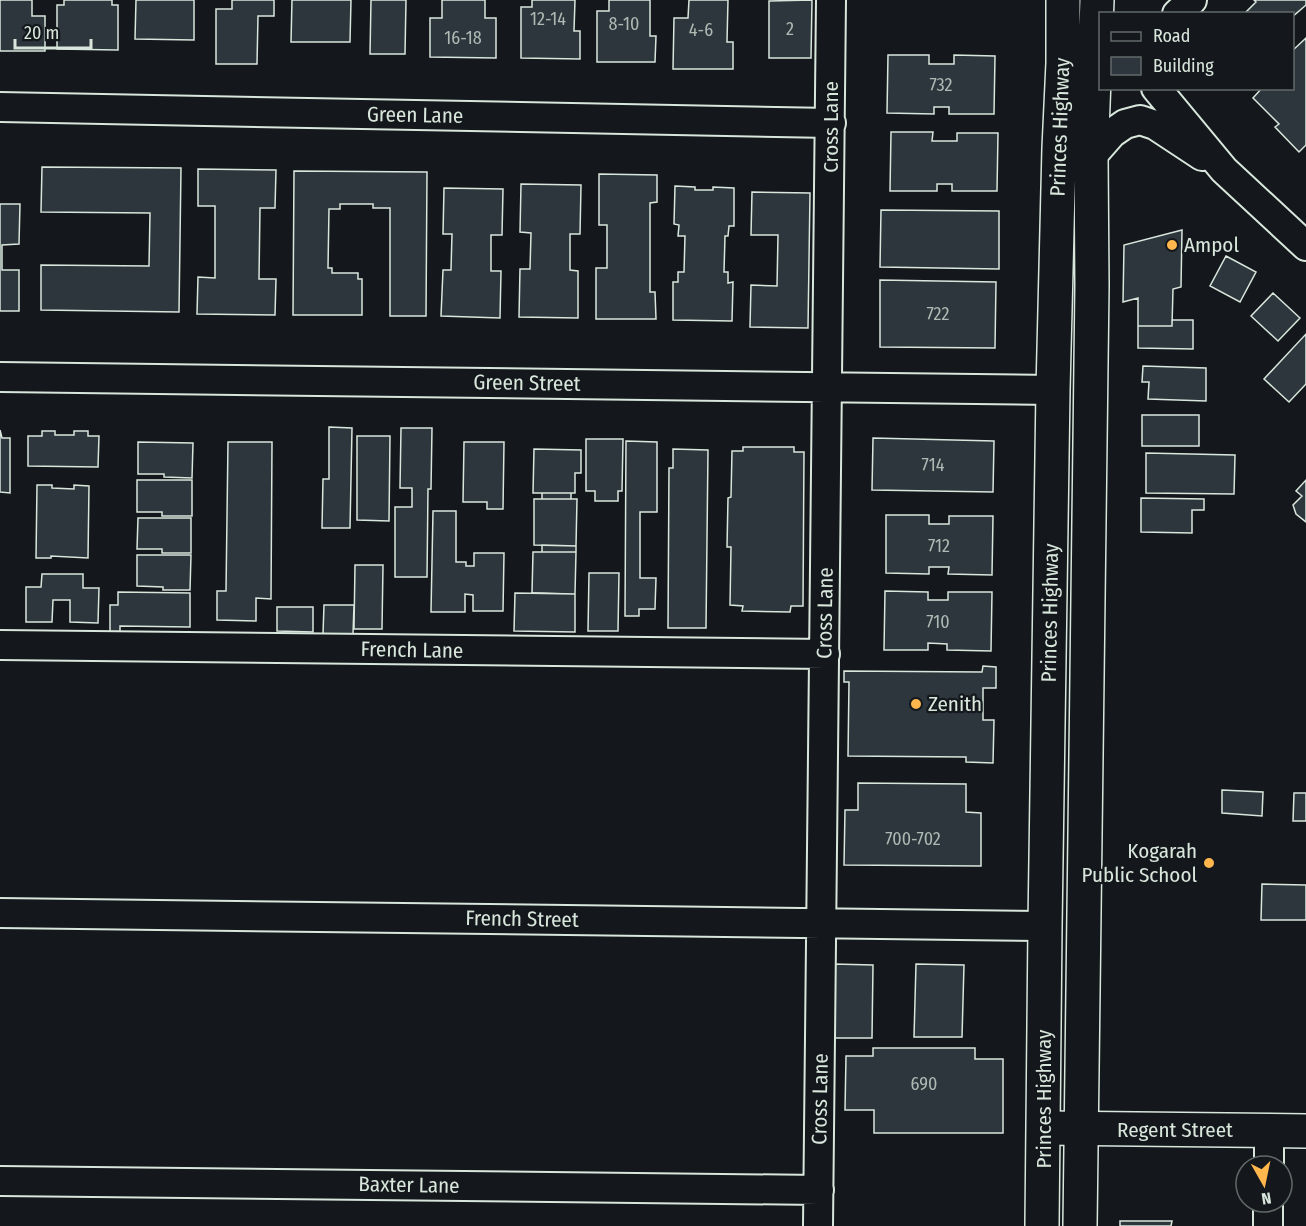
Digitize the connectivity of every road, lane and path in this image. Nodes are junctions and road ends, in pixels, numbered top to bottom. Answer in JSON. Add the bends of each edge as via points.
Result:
{"nodes":[{"id":1,"x":831,"y":0,"type":"edge"},
{"id":2,"x":1046,"y":0,"type":"edge"},
{"id":3,"x":1097,"y":0,"type":"edge"},
{"id":4,"x":1191,"y":0,"type":"edge"},
{"id":5,"x":1179,"y":12,"type":"edge"},
{"id":6,"x":1063,"y":16,"type":"edge"},
{"id":7,"x":1097,"y":84,"type":"edge"},
{"id":8,"x":1158,"y":90,"type":"edge"},
{"id":9,"x":0,"y":107,"type":"edge"},
{"id":10,"x":831,"y":123,"type":"junction"},
{"id":11,"x":1091,"y":157,"type":"junction"},
{"id":12,"x":1224,"y":170,"type":"junction"},
{"id":13,"x":1306,"y":246,"type":"edge"},
{"id":14,"x":0,"y":377,"type":"edge"},
{"id":15,"x":828,"y":387,"type":"junction"},
{"id":16,"x":1053,"y":390,"type":"junction"},
{"id":17,"x":0,"y":645,"type":"edge"},
{"id":18,"x":825,"y":654,"type":"junction"},
{"id":19,"x":0,"y":913,"type":"edge"},
{"id":20,"x":822,"y":923,"type":"junction"},
{"id":21,"x":1045,"y":926,"type":"junction"},
{"id":22,"x":1045,"y":1128,"type":"junction"},
{"id":23,"x":1080,"y":1129,"type":"junction"},
{"id":24,"x":1269,"y":1130,"type":"junction"},
{"id":25,"x":1306,"y":1131,"type":"edge"},
{"id":26,"x":1269,"y":1154,"type":"edge"},
{"id":27,"x":0,"y":1180,"type":"edge"},
{"id":28,"x":819,"y":1190,"type":"junction"},
{"id":29,"x":818,"y":1226,"type":"edge"},
{"id":30,"x":1042,"y":1226,"type":"edge"},
{"id":31,"x":1080,"y":1226,"type":"edge"}],
"edges":[{"from":1,"to":10,"type":"street","name":"Cross Lane"},
{"from":2,"to":6,"type":"main road"},
{"from":3,"to":7,"type":"main road","name":"Princes Highway"},
{"from":4,"to":5,"type":"street"},
{"from":6,"to":16,"type":"main road","name":"Princes Highway"},
{"from":7,"to":11,"type":"main road","name":"Princes Highway"},
{"from":8,"to":12,"type":"street"},
{"from":9,"to":10,"type":"street","name":"Green Lane"},
{"from":10,"to":15,"type":"street","name":"Cross Lane"},
{"from":11,"to":12,"type":"street","via":[[1112,133],[1140,120],[1155,125]]},
{"from":11,"to":23,"type":"main road","name":"Princes Highway"},
{"from":12,"to":13,"type":"street"},
{"from":14,"to":15,"type":"street","name":"Green Street"},
{"from":15,"to":16,"type":"street","name":"Green Street"},
{"from":15,"to":18,"type":"street","name":"Cross Lane"},
{"from":16,"to":21,"type":"main road","name":"Princes Highway"},
{"from":17,"to":18,"type":"street","name":"French Lane"},
{"from":18,"to":20,"type":"street","name":"Cross Lane"},
{"from":19,"to":20,"type":"street","name":"French Street"},
{"from":20,"to":21,"type":"street","name":"French Street"},
{"from":20,"to":28,"type":"street","name":"Cross Lane"},
{"from":21,"to":22,"type":"main road","name":"Princes Highway"},
{"from":22,"to":23,"type":"main road","name":"Regent Street"},
{"from":22,"to":30,"type":"main road","name":"Princes Highway"},
{"from":23,"to":24,"type":"main road","name":"Regent Street"},
{"from":23,"to":31,"type":"main road","name":"Princes Highway"},
{"from":24,"to":25,"type":"main road","name":"Regent Street"},
{"from":24,"to":26,"type":"street"},
{"from":27,"to":28,"type":"street","name":"Baxter Lane"},
{"from":28,"to":29,"type":"street","name":"Cross Lane"}]}
